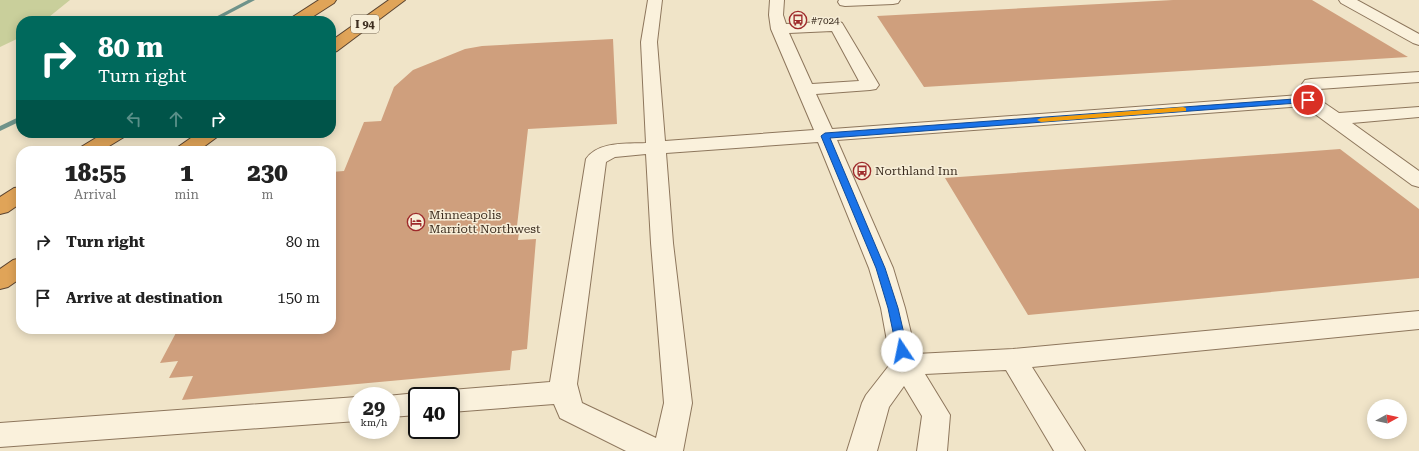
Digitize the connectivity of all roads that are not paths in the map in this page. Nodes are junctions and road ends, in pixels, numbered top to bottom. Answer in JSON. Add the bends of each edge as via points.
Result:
{"nodes":[{"id":1,"x":329,"y":0,"type":"edge"},
{"id":2,"x":398,"y":0,"type":"edge"},
{"id":3,"x":654,"y":0,"type":"edge"},
{"id":4,"x":777,"y":0,"type":"edge"},
{"id":5,"x":893,"y":0,"type":"edge"},
{"id":6,"x":1346,"y":0,"type":"edge"},
{"id":7,"x":845,"y":2,"type":"dead end"},
{"id":8,"x":304,"y":16,"type":"edge"},
{"id":9,"x":779,"y":29,"type":"junction"},
{"id":10,"x":1419,"y":40,"type":"edge"},
{"id":11,"x":336,"y":44,"type":"edge"},
{"id":12,"x":1419,"y":77,"type":"edge"},
{"id":13,"x":805,"y":90,"type":"junction"},
{"id":14,"x":1308,"y":100,"type":"junction"},
{"id":15,"x":1419,"y":112,"type":"edge"},
{"id":16,"x":1334,"y":119,"type":"junction"},
{"id":17,"x":825,"y":136,"type":"junction"},
{"id":18,"x":109,"y":138,"type":"edge"},
{"id":19,"x":203,"y":138,"type":"edge"},
{"id":20,"x":96,"y":146,"type":"edge"},
{"id":21,"x":192,"y":146,"type":"edge"},
{"id":22,"x":656,"y":148,"type":"junction"},
{"id":23,"x":1419,"y":181,"type":"edge"},
{"id":24,"x":16,"y":196,"type":"edge"},
{"id":25,"x":0,"y":206,"type":"edge"},
{"id":26,"x":16,"y":270,"type":"edge"},
{"id":27,"x":0,"y":281,"type":"edge"},
{"id":28,"x":1419,"y":320,"type":"edge"},
{"id":29,"x":1013,"y":359,"type":"junction"},
{"id":30,"x":905,"y":365,"type":"junction"},
{"id":31,"x":565,"y":392,"type":"junction"},
{"id":32,"x":460,"y":400,"type":"edge"},
{"id":33,"x":348,"y":410,"type":"edge"},
{"id":34,"x":0,"y":435,"type":"edge"},
{"id":35,"x":654,"y":451,"type":"edge"},
{"id":36,"x":668,"y":451,"type":"edge"},
{"id":37,"x":862,"y":451,"type":"edge"},
{"id":38,"x":932,"y":451,"type":"edge"},
{"id":39,"x":1070,"y":451,"type":"edge"}],
"edges":[{"from":1,"to":8,"type":"highway"},
{"from":2,"to":11,"type":"highway","number":"I 94"},
{"from":3,"to":22,"type":"street","via":[[649,42]]},
{"from":4,"to":9,"type":"street","via":[[776,15]]},
{"from":5,"to":7,"type":"street"},
{"from":6,"to":10,"type":"street"},
{"from":9,"to":13,"type":"street"},
{"from":9,"to":13,"type":"street","via":[[836,26],[870,85]]},
{"from":12,"to":14,"type":"street","via":[[1311,84]]},
{"from":13,"to":17,"type":"street"},
{"from":14,"to":16,"type":"street"},
{"from":14,"to":17,"type":"street"},
{"from":15,"to":16,"type":"street"},
{"from":16,"to":23,"type":"street"},
{"from":17,"to":22,"type":"street"},
{"from":17,"to":30,"type":"street","via":[[881,268],[893,308]]},
{"from":18,"to":20,"type":"highway"},
{"from":19,"to":21,"type":"highway"},
{"from":22,"to":31,"type":"street","via":[[611,151],[596,159],[563,384]]},
{"from":22,"to":36,"type":"street","via":[[662,242],[678,403]]},
{"from":24,"to":25,"type":"highway"},
{"from":26,"to":27,"type":"highway"},
{"from":28,"to":29,"type":"street"},
{"from":29,"to":30,"type":"street"},
{"from":29,"to":39,"type":"street"},
{"from":30,"to":37,"type":"street","via":[[876,403]]},
{"from":30,"to":38,"type":"street","via":[[936,416]]},
{"from":31,"to":32,"type":"street"},
{"from":31,"to":35,"type":"street","via":[[570,410]]},
{"from":33,"to":34,"type":"street"}]}
